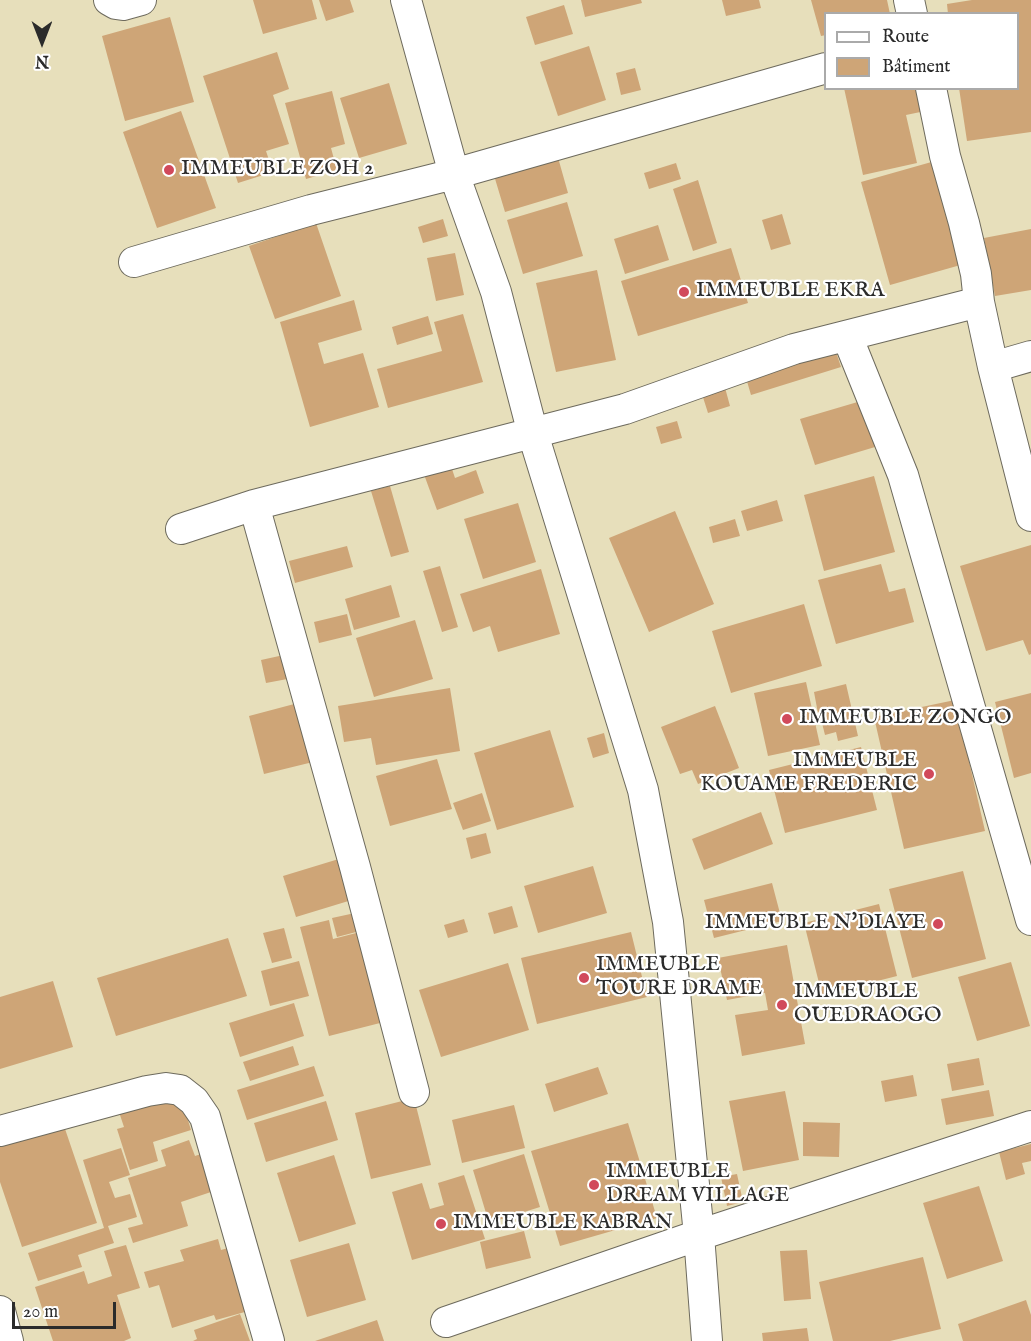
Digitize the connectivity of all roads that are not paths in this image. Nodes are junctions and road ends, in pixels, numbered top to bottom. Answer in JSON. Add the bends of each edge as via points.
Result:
{"nodes":[{"id":1,"x":109,"y":0,"type":"edge"},
{"id":2,"x":141,"y":0,"type":"edge"},
{"id":3,"x":406,"y":0,"type":"edge"},
{"id":4,"x":824,"y":68,"type":"edge"},
{"id":5,"x":931,"y":90,"type":"edge"},
{"id":6,"x":454,"y":174,"type":"junction"},
{"id":7,"x":134,"y":262,"type":"dead end"},
{"id":8,"x":979,"y":302,"type":"junction"},
{"id":9,"x":847,"y":336,"type":"junction"},
{"id":10,"x":1031,"y":356,"type":"edge"},
{"id":11,"x":993,"y":367,"type":"junction"},
{"id":12,"x":533,"y":434,"type":"junction"},
{"id":13,"x":254,"y":505,"type":"junction"},
{"id":14,"x":1031,"y":516,"type":"edge"},
{"id":15,"x":181,"y":529,"type":"dead end"},
{"id":16,"x":1031,"y":920,"type":"edge"},
{"id":17,"x":414,"y":1092,"type":"dead end"},
{"id":18,"x":1031,"y":1126,"type":"edge"},
{"id":19,"x":0,"y":1131,"type":"edge"},
{"id":20,"x":699,"y":1235,"type":"junction"},
{"id":21,"x":0,"y":1311,"type":"edge"},
{"id":22,"x":446,"y":1322,"type":"dead end"},
{"id":23,"x":8,"y":1341,"type":"edge"},
{"id":24,"x":269,"y":1341,"type":"edge"},
{"id":25,"x":707,"y":1341,"type":"edge"}],
"edges":[{"from":1,"to":2,"type":"street","via":[[123,5]]},
{"from":3,"to":6,"type":"street"},
{"from":4,"to":6,"type":"street"},
{"from":5,"to":8,"type":"street","via":[[976,274]]},
{"from":6,"to":7,"type":"street","via":[[311,210]]},
{"from":6,"to":12,"type":"street","via":[[496,292]]},
{"from":8,"to":9,"type":"street"},
{"from":8,"to":11,"type":"street"},
{"from":9,"to":12,"type":"street","via":[[794,349],[625,409]]},
{"from":9,"to":16,"type":"street","via":[[903,476]]},
{"from":10,"to":11,"type":"street"},
{"from":11,"to":14,"type":"street"},
{"from":12,"to":13,"type":"street"},
{"from":12,"to":20,"type":"street","via":[[643,790],[668,922]]},
{"from":13,"to":15,"type":"street"},
{"from":13,"to":17,"type":"street"},
{"from":18,"to":20,"type":"street"},
{"from":19,"to":24,"type":"street","via":[[147,1091],[180,1090],[205,1117]]},
{"from":20,"to":22,"type":"street"},
{"from":20,"to":25,"type":"street"},
{"from":21,"to":23,"type":"street"}]}
